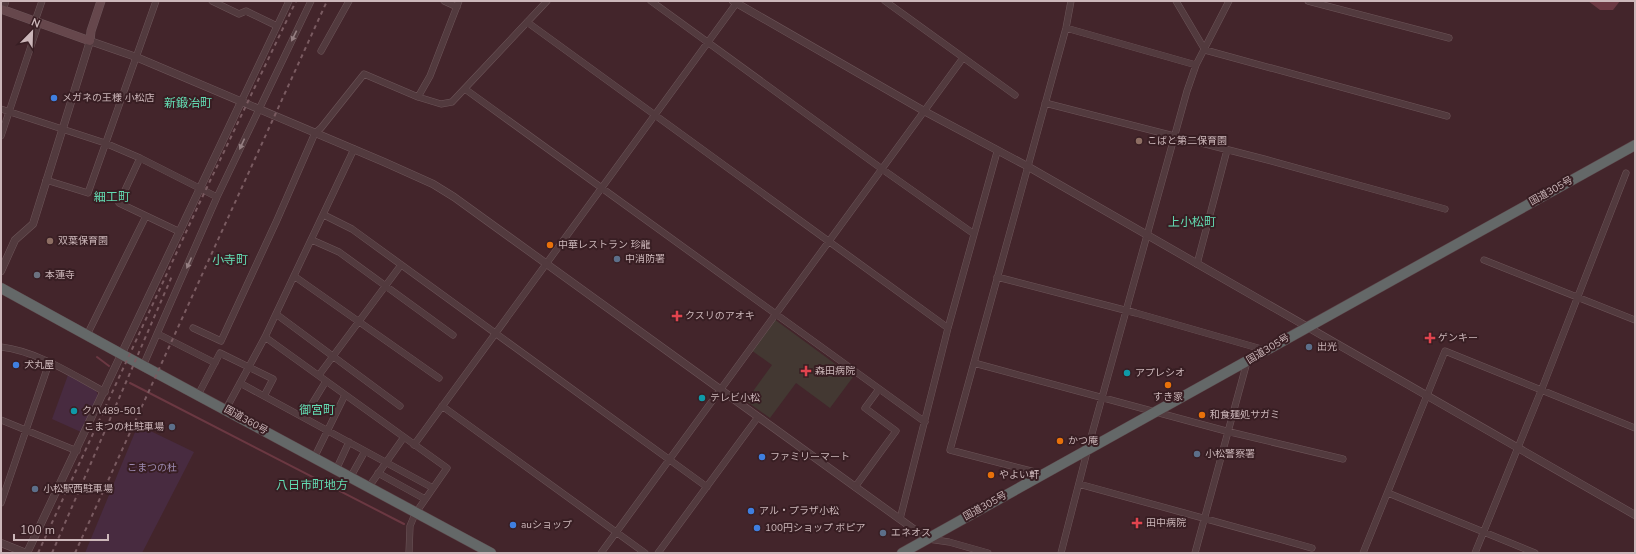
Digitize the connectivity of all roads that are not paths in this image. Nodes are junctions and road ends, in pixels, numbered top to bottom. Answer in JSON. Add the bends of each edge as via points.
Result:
{"nodes":[{"id":1,"x":6,"y":1,"type":"edge"},
{"id":2,"x":42,"y":1,"type":"edge"},
{"id":3,"x":101,"y":1,"type":"edge"},
{"id":4,"x":156,"y":1,"type":"edge"},
{"id":5,"x":212,"y":1,"type":"edge"},
{"id":6,"x":289,"y":1,"type":"edge"},
{"id":7,"x":311,"y":1,"type":"edge"},
{"id":8,"x":348,"y":1,"type":"edge"},
{"id":9,"x":444,"y":1,"type":"edge"},
{"id":10,"x":547,"y":1,"type":"edge"},
{"id":11,"x":651,"y":1,"type":"edge"},
{"id":12,"x":885,"y":1,"type":"edge"},
{"id":13,"x":1072,"y":1,"type":"edge"},
{"id":14,"x":1176,"y":1,"type":"edge"},
{"id":15,"x":1229,"y":1,"type":"edge"},
{"id":16,"x":1308,"y":1,"type":"edge"},
{"id":17,"x":736,"y":2,"type":"edge"},
{"id":18,"x":458,"y":4,"type":"edge"},
{"id":19,"x":2,"y":9,"type":"edge"},
{"id":20,"x":37,"y":21,"type":"junction"},
{"id":21,"x":527,"y":22,"type":"junction"},
{"id":22,"x":277,"y":26,"type":"junction"},
{"id":23,"x":1066,"y":28,"type":"junction"},
{"id":24,"x":1448,"y":38,"type":"dead end"},
{"id":25,"x":90,"y":41,"type":"junction"},
{"id":26,"x":707,"y":43,"type":"junction"},
{"id":27,"x":1205,"y":50,"type":"junction"},
{"id":28,"x":321,"y":51,"type":"dead end"},
{"id":29,"x":136,"y":57,"type":"junction"},
{"id":30,"x":963,"y":58,"type":"junction"},
{"id":31,"x":1196,"y":65,"type":"junction"},
{"id":32,"x":465,"y":89,"type":"junction"},
{"id":33,"x":1015,"y":95,"type":"dead end"},
{"id":34,"x":418,"y":98,"type":"junction"},
{"id":35,"x":242,"y":102,"type":"junction"},
{"id":36,"x":1045,"y":103,"type":"junction"},
{"id":37,"x":1,"y":109,"type":"edge"},
{"id":38,"x":259,"y":109,"type":"junction"},
{"id":39,"x":924,"y":111,"type":"junction"},
{"id":40,"x":8,"y":112,"type":"junction"},
{"id":41,"x":655,"y":115,"type":"junction"},
{"id":42,"x":1447,"y":116,"type":"dead end"},
{"id":43,"x":62,"y":129,"type":"junction"},
{"id":44,"x":315,"y":133,"type":"junction"},
{"id":45,"x":1,"y":136,"type":"edge"},
{"id":46,"x":1175,"y":136,"type":"junction"},
{"id":47,"x":105,"y":143,"type":"junction"},
{"id":48,"x":1635,"y":145,"type":"edge"},
{"id":49,"x":354,"y":149,"type":"junction"},
{"id":50,"x":1227,"y":150,"type":"junction"},
{"id":51,"x":997,"y":152,"type":"junction"},
{"id":52,"x":140,"y":158,"type":"junction"},
{"id":53,"x":1027,"y":166,"type":"junction"},
{"id":54,"x":882,"y":169,"type":"junction"},
{"id":55,"x":1626,"y":173,"type":"dead end"},
{"id":56,"x":46,"y":180,"type":"junction"},
{"id":57,"x":200,"y":188,"type":"junction"},
{"id":58,"x":601,"y":189,"type":"junction"},
{"id":59,"x":217,"y":197,"type":"junction"},
{"id":60,"x":1445,"y":209,"type":"dead end"},
{"id":61,"x":324,"y":215,"type":"junction"},
{"id":62,"x":146,"y":216,"type":"junction"},
{"id":63,"x":180,"y":232,"type":"junction"},
{"id":64,"x":974,"y":234,"type":"junction"},
{"id":65,"x":1147,"y":235,"type":"junction"},
{"id":66,"x":312,"y":240,"type":"junction"},
{"id":67,"x":829,"y":242,"type":"junction"},
{"id":68,"x":1484,"y":260,"type":"dead end"},
{"id":69,"x":546,"y":263,"type":"junction"},
{"id":70,"x":1197,"y":264,"type":"junction"},
{"id":71,"x":401,"y":265,"type":"junction"},
{"id":72,"x":1,"y":271,"type":"edge"},
{"id":73,"x":294,"y":276,"type":"junction"},
{"id":74,"x":997,"y":277,"type":"junction"},
{"id":75,"x":386,"y":285,"type":"junction"},
{"id":76,"x":1,"y":288,"type":"edge"},
{"id":77,"x":1577,"y":296,"type":"junction"},
{"id":78,"x":1126,"y":310,"type":"junction"},
{"id":79,"x":276,"y":314,"type":"junction"},
{"id":80,"x":776,"y":314,"type":"junction"},
{"id":81,"x":1635,"y":320,"type":"edge"},
{"id":82,"x":360,"y":321,"type":"junction"},
{"id":83,"x":1306,"y":326,"type":"junction"},
{"id":84,"x":193,"y":328,"type":"dead end"},
{"id":85,"x":948,"y":328,"type":"junction"},
{"id":86,"x":158,"y":334,"type":"junction"},
{"id":87,"x":496,"y":334,"type":"junction"},
{"id":88,"x":87,"y":335,"type":"junction"},
{"id":89,"x":453,"y":335,"type":"dead end"},
{"id":90,"x":265,"y":337,"type":"junction"},
{"id":91,"x":1,"y":347,"type":"edge"},
{"id":92,"x":1265,"y":350,"type":"junction"},
{"id":93,"x":123,"y":355,"type":"junction"},
{"id":94,"x":333,"y":357,"type":"junction"},
{"id":95,"x":1247,"y":362,"type":"junction"},
{"id":96,"x":49,"y":363,"type":"junction"},
{"id":97,"x":214,"y":363,"type":"junction"},
{"id":98,"x":974,"y":363,"type":"junction"},
{"id":99,"x":143,"y":366,"type":"junction"},
{"id":100,"x":249,"y":367,"type":"junction"},
{"id":101,"x":319,"y":375,"type":"junction"},
{"id":102,"x":439,"y":378,"type":"dead end"},
{"id":103,"x":326,"y":381,"type":"junction"},
{"id":104,"x":240,"y":383,"type":"junction"},
{"id":105,"x":720,"y":389,"type":"junction"},
{"id":106,"x":879,"y":389,"type":"junction"},
{"id":107,"x":1541,"y":391,"type":"junction"},
{"id":108,"x":105,"y":392,"type":"junction"},
{"id":109,"x":198,"y":395,"type":"junction"},
{"id":110,"x":345,"y":395,"type":"junction"},
{"id":111,"x":1427,"y":395,"type":"junction"},
{"id":112,"x":264,"y":396,"type":"junction"},
{"id":113,"x":1103,"y":398,"type":"junction"},
{"id":114,"x":400,"y":406,"type":"dead end"},
{"id":115,"x":442,"y":406,"type":"junction"},
{"id":116,"x":226,"y":409,"type":"junction"},
{"id":117,"x":1154,"y":412,"type":"junction"},
{"id":118,"x":304,"y":417,"type":"junction"},
{"id":119,"x":758,"y":417,"type":"junction"},
{"id":120,"x":1,"y":420,"type":"edge"},
{"id":121,"x":925,"y":422,"type":"junction"},
{"id":122,"x":1635,"y":428,"type":"edge"},
{"id":123,"x":27,"y":430,"type":"junction"},
{"id":124,"x":328,"y":430,"type":"junction"},
{"id":125,"x":1226,"y":431,"type":"junction"},
{"id":126,"x":404,"y":437,"type":"junction"},
{"id":127,"x":348,"y":442,"type":"junction"},
{"id":128,"x":414,"y":445,"type":"junction"},
{"id":129,"x":1088,"y":448,"type":"junction"},
{"id":130,"x":1518,"y":448,"type":"junction"},
{"id":131,"x":77,"y":451,"type":"junction"},
{"id":132,"x":365,"y":451,"type":"junction"},
{"id":133,"x":314,"y":458,"type":"junction"},
{"id":134,"x":1343,"y":459,"type":"dead end"},
{"id":135,"x":670,"y":460,"type":"junction"},
{"id":136,"x":385,"y":462,"type":"junction"},
{"id":137,"x":336,"y":470,"type":"junction"},
{"id":138,"x":378,"y":474,"type":"junction"},
{"id":139,"x":1043,"y":474,"type":"junction"},
{"id":140,"x":350,"y":478,"type":"junction"},
{"id":141,"x":1079,"y":484,"type":"junction"},
{"id":142,"x":707,"y":487,"type":"junction"},
{"id":143,"x":855,"y":487,"type":"junction"},
{"id":144,"x":368,"y":488,"type":"junction"},
{"id":145,"x":433,"y":488,"type":"junction"},
{"id":146,"x":1388,"y":494,"type":"junction"},
{"id":147,"x":426,"y":499,"type":"junction"},
{"id":148,"x":1,"y":503,"type":"edge"},
{"id":149,"x":416,"y":514,"type":"junction"},
{"id":150,"x":1635,"y":515,"type":"edge"},
{"id":151,"x":900,"y":519,"type":"junction"},
{"id":152,"x":1204,"y":519,"type":"junction"},
{"id":153,"x":616,"y":532,"type":"junction"},
{"id":154,"x":1483,"y":532,"type":"junction"},
{"id":155,"x":926,"y":538,"type":"junction"},
{"id":156,"x":1,"y":543,"type":"edge"},
{"id":157,"x":1312,"y":548,"type":"dead end"},
{"id":158,"x":27,"y":553,"type":"edge"},
{"id":159,"x":409,"y":553,"type":"edge"},
{"id":160,"x":491,"y":553,"type":"edge"},
{"id":161,"x":601,"y":553,"type":"edge"},
{"id":162,"x":645,"y":553,"type":"edge"},
{"id":163,"x":658,"y":553,"type":"edge"},
{"id":164,"x":902,"y":553,"type":"edge"},
{"id":165,"x":988,"y":553,"type":"edge"},
{"id":166,"x":1061,"y":553,"type":"edge"},
{"id":167,"x":1195,"y":553,"type":"edge"},
{"id":168,"x":1363,"y":553,"type":"edge"},
{"id":169,"x":1475,"y":553,"type":"edge"},
{"id":170,"x":1536,"y":553,"type":"edge"}],
"edges":[{"from":1,"to":19,"type":"street"},
{"from":2,"to":20,"type":"street"},
{"from":3,"to":25,"type":"main road"},
{"from":4,"to":29,"type":"street"},
{"from":5,"to":22,"type":"street","via":[[239,14],[246,11]]},
{"from":6,"to":22,"type":"street"},
{"from":7,"to":38,"type":"street","one_way":true},
{"from":8,"to":28,"type":"street"},
{"from":9,"to":18,"type":"street"},
{"from":10,"to":21,"type":"street"},
{"from":11,"to":26,"type":"street"},
{"from":12,"to":30,"type":"street"},
{"from":13,"to":23,"type":"street"},
{"from":14,"to":27,"type":"street"},
{"from":15,"to":27,"type":"street"},
{"from":16,"to":24,"type":"street"},
{"from":17,"to":26,"type":"street"},
{"from":17,"to":39,"type":"street"},
{"from":18,"to":34,"type":"street","via":[[430,76]]},
{"from":19,"to":20,"type":"main road"},
{"from":20,"to":25,"type":"main road"},
{"from":20,"to":40,"type":"street"},
{"from":21,"to":32,"type":"street"},
{"from":21,"to":41,"type":"street"},
{"from":22,"to":35,"type":"street"},
{"from":23,"to":31,"type":"street"},
{"from":23,"to":36,"type":"street"},
{"from":25,"to":29,"type":"street"},
{"from":25,"to":43,"type":"street"},
{"from":26,"to":41,"type":"street"},
{"from":26,"to":54,"type":"street"},
{"from":27,"to":31,"type":"street"},
{"from":27,"to":42,"type":"street"},
{"from":29,"to":35,"type":"street"},
{"from":29,"to":47,"type":"street"},
{"from":30,"to":33,"type":"street"},
{"from":30,"to":39,"type":"street"},
{"from":31,"to":46,"type":"street"},
{"from":32,"to":34,"type":"street","via":[[448,103],[441,104]]},
{"from":32,"to":58,"type":"street"},
{"from":34,"to":44,"type":"street","via":[[364,74]]},
{"from":35,"to":38,"type":"street"},
{"from":35,"to":57,"type":"street"},
{"from":36,"to":46,"type":"street"},
{"from":36,"to":53,"type":"street"},
{"from":37,"to":40,"type":"street"},
{"from":38,"to":44,"type":"street"},
{"from":38,"to":59,"type":"street","one_way":true},
{"from":39,"to":51,"type":"street"},
{"from":39,"to":54,"type":"street"},
{"from":40,"to":43,"type":"street"},
{"from":40,"to":45,"type":"street"},
{"from":41,"to":58,"type":"street"},
{"from":41,"to":67,"type":"street"},
{"from":43,"to":47,"type":"street"},
{"from":43,"to":56,"type":"street"},
{"from":44,"to":49,"type":"street"},
{"from":44,"to":84,"type":"street","via":[[221,341]]},
{"from":46,"to":50,"type":"street"},
{"from":46,"to":65,"type":"street"},
{"from":47,"to":52,"type":"street"},
{"from":47,"to":56,"type":"street","via":[[88,193]]},
{"from":48,"to":83,"type":"highway","name":"国道305号"},
{"from":49,"to":61,"type":"street"},
{"from":49,"to":69,"type":"street","via":[[426,181],[454,197]]},
{"from":50,"to":60,"type":"street"},
{"from":50,"to":70,"type":"street"},
{"from":51,"to":53,"type":"street"},
{"from":51,"to":64,"type":"street"},
{"from":52,"to":57,"type":"street"},
{"from":52,"to":62,"type":"street","via":[[119,203]]},
{"from":53,"to":65,"type":"street"},
{"from":53,"to":74,"type":"street"},
{"from":54,"to":64,"type":"street"},
{"from":54,"to":67,"type":"street"},
{"from":55,"to":77,"type":"street"},
{"from":56,"to":72,"type":"street","via":[[32,224],[16,240]]},
{"from":57,"to":59,"type":"street"},
{"from":57,"to":63,"type":"street"},
{"from":58,"to":69,"type":"street"},
{"from":58,"to":80,"type":"street"},
{"from":59,"to":86,"type":"street","one_way":true},
{"from":61,"to":66,"type":"street"},
{"from":61,"to":71,"type":"street","via":[[352,229]]},
{"from":62,"to":63,"type":"street"},
{"from":62,"to":88,"type":"street"},
{"from":63,"to":93,"type":"street"},
{"from":64,"to":85,"type":"street"},
{"from":65,"to":70,"type":"street"},
{"from":65,"to":78,"type":"street"},
{"from":66,"to":73,"type":"street"},
{"from":66,"to":75,"type":"street","via":[[339,252]]},
{"from":67,"to":80,"type":"street"},
{"from":67,"to":85,"type":"street"},
{"from":68,"to":77,"type":"street"},
{"from":69,"to":87,"type":"street"},
{"from":69,"to":105,"type":"street"},
{"from":70,"to":83,"type":"street"},
{"from":71,"to":75,"type":"street"},
{"from":71,"to":87,"type":"street"},
{"from":73,"to":79,"type":"street"},
{"from":73,"to":82,"type":"street"},
{"from":74,"to":78,"type":"street"},
{"from":74,"to":98,"type":"street"},
{"from":75,"to":82,"type":"street"},
{"from":75,"to":89,"type":"street"},
{"from":76,"to":88,"type":"highway","name":"国道360号"},
{"from":77,"to":81,"type":"street"},
{"from":77,"to":107,"type":"street"},
{"from":78,"to":92,"type":"street"},
{"from":78,"to":113,"type":"street"},
{"from":79,"to":90,"type":"street"},
{"from":79,"to":94,"type":"street"},
{"from":80,"to":105,"type":"street"},
{"from":80,"to":106,"type":"street"},
{"from":82,"to":94,"type":"street"},
{"from":82,"to":102,"type":"street"},
{"from":83,"to":92,"type":"highway","name":"国道305号"},
{"from":83,"to":111,"type":"street"},
{"from":85,"to":121,"type":"street"},
{"from":86,"to":97,"type":"street"},
{"from":86,"to":99,"type":"street"},
{"from":87,"to":115,"type":"street"},
{"from":87,"to":135,"type":"street"},
{"from":88,"to":93,"type":"highway","name":"国道360号"},
{"from":90,"to":100,"type":"street"},
{"from":90,"to":101,"type":"street"},
{"from":91,"to":96,"type":"street","via":[[13,348]]},
{"from":92,"to":95,"type":"highway","name":"国道305号"},
{"from":93,"to":99,"type":"highway","name":"国道360号"},
{"from":93,"to":108,"type":"street"},
{"from":94,"to":101,"type":"street"},
{"from":94,"to":114,"type":"street"},
{"from":95,"to":117,"type":"highway","name":"国道305号"},
{"from":95,"to":125,"type":"street"},
{"from":96,"to":108,"type":"street"},
{"from":96,"to":123,"type":"street"},
{"from":97,"to":100,"type":"street","via":[[220,353]]},
{"from":97,"to":109,"type":"street"},
{"from":98,"to":113,"type":"street"},
{"from":98,"to":139,"type":"street","via":[[950,450]]},
{"from":99,"to":109,"type":"highway","name":"国道360号"},
{"from":100,"to":104,"type":"street"},
{"from":100,"to":112,"type":"street","via":[[273,379]]},
{"from":101,"to":103,"type":"street"},
{"from":103,"to":110,"type":"street"},
{"from":103,"to":118,"type":"street"},
{"from":104,"to":112,"type":"street"},
{"from":104,"to":116,"type":"street"},
{"from":105,"to":119,"type":"street"},
{"from":105,"to":135,"type":"street"},
{"from":106,"to":121,"type":"street"},
{"from":106,"to":143,"type":"street","via":[[865,408],[896,432]]},
{"from":107,"to":111,"type":"street","via":[[1445,351]]},
{"from":107,"to":122,"type":"street"},
{"from":107,"to":130,"type":"street"},
{"from":108,"to":131,"type":"street"},
{"from":109,"to":116,"type":"highway","name":"国道360号"},
{"from":110,"to":124,"type":"street"},
{"from":110,"to":126,"type":"street"},
{"from":111,"to":130,"type":"street"},
{"from":111,"to":146,"type":"street"},
{"from":112,"to":118,"type":"street"},
{"from":113,"to":117,"type":"street"},
{"from":113,"to":129,"type":"street"},
{"from":115,"to":128,"type":"street"},
{"from":115,"to":153,"type":"street"},
{"from":116,"to":133,"type":"highway","name":"国道360号"},
{"from":117,"to":125,"type":"street"},
{"from":117,"to":129,"type":"highway","name":"国道305号"},
{"from":118,"to":124,"type":"street"},
{"from":119,"to":142,"type":"street"},
{"from":119,"to":143,"type":"street"},
{"from":120,"to":123,"type":"street"},
{"from":121,"to":151,"type":"street"},
{"from":123,"to":131,"type":"street"},
{"from":123,"to":148,"type":"street"},
{"from":124,"to":127,"type":"street"},
{"from":124,"to":133,"type":"street"},
{"from":125,"to":134,"type":"street"},
{"from":125,"to":152,"type":"street"},
{"from":126,"to":128,"type":"street"},
{"from":126,"to":136,"type":"street"},
{"from":127,"to":132,"type":"street"},
{"from":127,"to":137,"type":"street"},
{"from":128,"to":145,"type":"street","via":[[447,468]]},
{"from":129,"to":139,"type":"highway","name":"国道305号"},
{"from":129,"to":141,"type":"street"},
{"from":130,"to":150,"type":"street"},
{"from":130,"to":154,"type":"street"},
{"from":131,"to":158,"type":"street"},
{"from":132,"to":136,"type":"street"},
{"from":132,"to":140,"type":"street"},
{"from":133,"to":137,"type":"highway","name":"国道360号"},
{"from":135,"to":142,"type":"street"},
{"from":135,"to":153,"type":"street"},
{"from":136,"to":138,"type":"street"},
{"from":136,"to":145,"type":"street"},
{"from":137,"to":140,"type":"highway","name":"国道360号"},
{"from":138,"to":144,"type":"street"},
{"from":138,"to":147,"type":"street"},
{"from":139,"to":155,"type":"highway","name":"国道305号"},
{"from":140,"to":144,"type":"highway","name":"国道360号"},
{"from":141,"to":152,"type":"street"},
{"from":141,"to":166,"type":"street"},
{"from":142,"to":163,"type":"street"},
{"from":143,"to":151,"type":"street"},
{"from":144,"to":149,"type":"highway","name":"国道360号"},
{"from":145,"to":147,"type":"street"},
{"from":146,"to":154,"type":"street"},
{"from":146,"to":168,"type":"street"},
{"from":147,"to":149,"type":"street"},
{"from":149,"to":159,"type":"street","via":[[410,526]]},
{"from":149,"to":160,"type":"highway","name":"国道360号"},
{"from":151,"to":155,"type":"street"},
{"from":152,"to":157,"type":"street"},
{"from":152,"to":167,"type":"street"},
{"from":153,"to":161,"type":"street"},
{"from":153,"to":162,"type":"street"},
{"from":154,"to":169,"type":"street"},
{"from":154,"to":170,"type":"street"},
{"from":155,"to":164,"type":"highway","name":"国道305号"},
{"from":155,"to":165,"type":"street"},
{"from":156,"to":158,"type":"street"}]}
